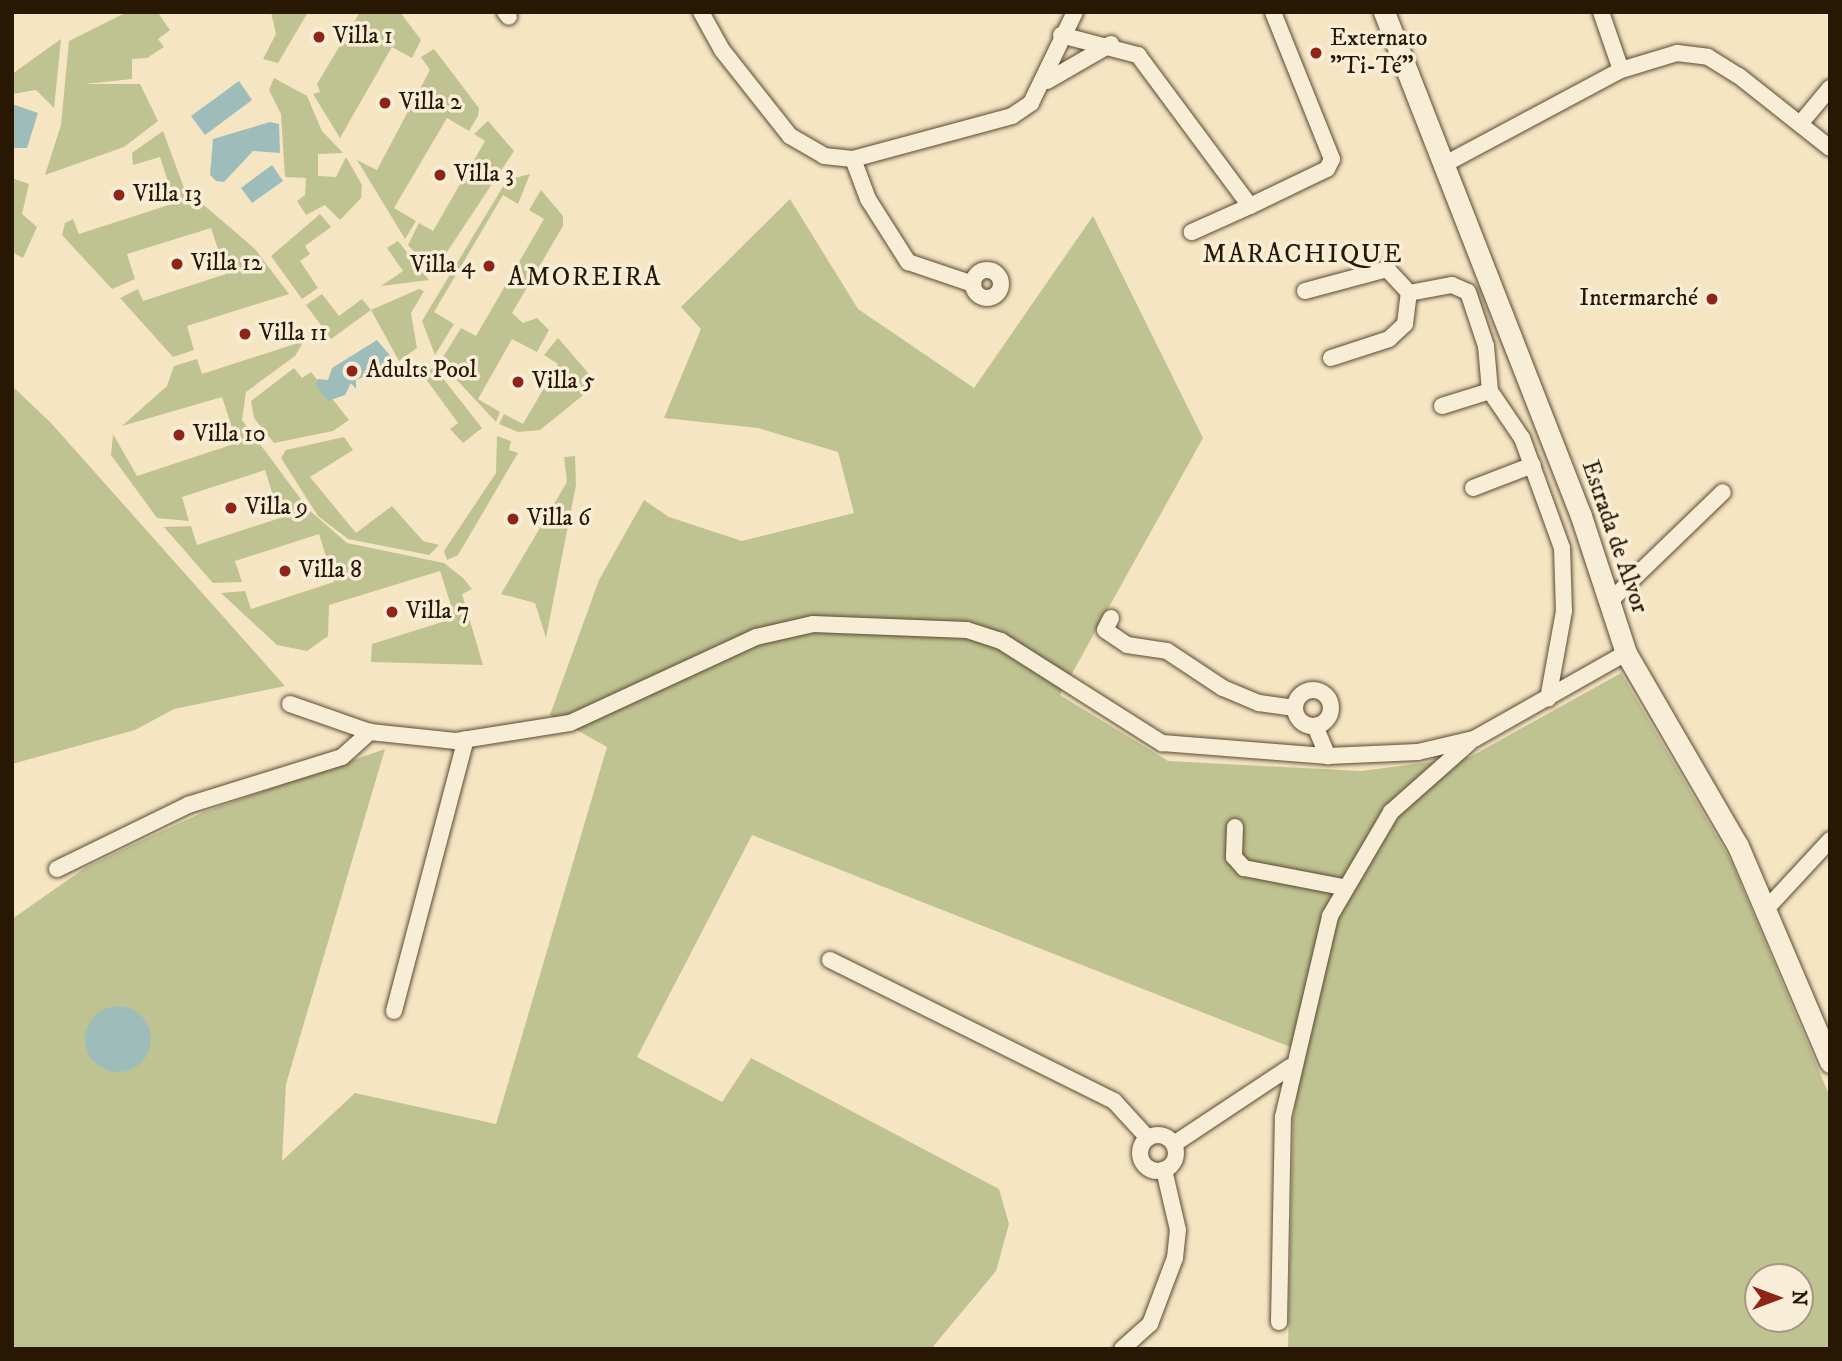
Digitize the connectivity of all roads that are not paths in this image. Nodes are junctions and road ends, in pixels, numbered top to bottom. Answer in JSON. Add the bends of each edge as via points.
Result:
{"nodes":[{"id":1,"x":701,"y":12,"type":"edge"},
{"id":2,"x":1075,"y":12,"type":"edge"},
{"id":3,"x":1273,"y":12,"type":"edge"},
{"id":4,"x":1384,"y":12,"type":"edge"},
{"id":5,"x":1601,"y":12,"type":"edge"},
{"id":6,"x":1062,"y":35,"type":"junction"},
{"id":7,"x":1111,"y":44,"type":"junction"},
{"id":8,"x":1620,"y":70,"type":"junction"},
{"id":9,"x":1046,"y":81,"type":"junction"},
{"id":10,"x":1830,"y":88,"type":"edge"},
{"id":11,"x":1800,"y":124,"type":"junction"},
{"id":12,"x":1830,"y":148,"type":"edge"},
{"id":13,"x":853,"y":159,"type":"junction"},
{"id":14,"x":1445,"y":164,"type":"junction"},
{"id":15,"x":1250,"y":206,"type":"junction"},
{"id":16,"x":1192,"y":232,"type":"dead end"},
{"id":17,"x":973,"y":284,"type":"dead end"},
{"id":18,"x":1305,"y":291,"type":"dead end"},
{"id":19,"x":1409,"y":293,"type":"junction"},
{"id":20,"x":1331,"y":358,"type":"dead end"},
{"id":21,"x":1490,"y":391,"type":"junction"},
{"id":22,"x":1443,"y":406,"type":"dead end"},
{"id":23,"x":1533,"y":465,"type":"junction"},
{"id":24,"x":1473,"y":488,"type":"dead end"},
{"id":25,"x":1723,"y":492,"type":"dead end"},
{"id":26,"x":1609,"y":602,"type":"junction"},
{"id":27,"x":1111,"y":618,"type":"dead end"},
{"id":28,"x":1626,"y":653,"type":"junction"},
{"id":29,"x":1548,"y":699,"type":"junction"},
{"id":30,"x":290,"y":704,"type":"dead end"},
{"id":31,"x":1295,"y":708,"type":"junction"},
{"id":32,"x":1315,"y":726,"type":"junction"},
{"id":33,"x":370,"y":732,"type":"junction"},
{"id":34,"x":466,"y":739,"type":"junction"},
{"id":35,"x":1474,"y":739,"type":"junction"},
{"id":36,"x":1328,"y":757,"type":"junction"},
{"id":37,"x":1235,"y":827,"type":"dead end"},
{"id":38,"x":1830,"y":840,"type":"edge"},
{"id":39,"x":57,"y":869,"type":"dead end"},
{"id":40,"x":1343,"y":887,"type":"junction"},
{"id":41,"x":1768,"y":907,"type":"junction"},
{"id":42,"x":830,"y":960,"type":"dead end"},
{"id":43,"x":394,"y":1011,"type":"dead end"},
{"id":44,"x":1830,"y":1062,"type":"edge"},
{"id":45,"x":1290,"y":1068,"type":"junction"},
{"id":46,"x":1147,"y":1138,"type":"junction"},
{"id":47,"x":1174,"y":1144,"type":"junction"},
{"id":48,"x":1164,"y":1170,"type":"junction"},
{"id":49,"x":1279,"y":1322,"type":"dead end"},
{"id":50,"x":1122,"y":1349,"type":"edge"}],
"edges":[{"from":1,"to":13,"type":"street","via":[[722,50],[790,136],[824,156]]},
{"from":2,"to":6,"type":"street"},
{"from":3,"to":15,"type":"street","via":[[1332,159],[1326,169]]},
{"from":4,"to":14,"type":"street","name":"Estrada de Alvor"},
{"from":5,"to":8,"type":"street"},
{"from":6,"to":7,"type":"street"},
{"from":6,"to":9,"type":"street"},
{"from":7,"to":9,"type":"street"},
{"from":7,"to":15,"type":"street","via":[[1139,55]]},
{"from":8,"to":11,"type":"street","via":[[1677,53],[1708,57]]},
{"from":8,"to":14,"type":"street"},
{"from":9,"to":13,"type":"street","via":[[1012,116]]},
{"from":10,"to":11,"type":"street"},
{"from":11,"to":12,"type":"street"},
{"from":13,"to":17,"type":"street","via":[[868,199],[908,262]]},
{"from":14,"to":26,"type":"street","name":"Estrada de Alvor"},
{"from":15,"to":16,"type":"street"},
{"from":18,"to":19,"type":"street","via":[[1387,269]]},
{"from":19,"to":20,"type":"street","via":[[1405,324],[1389,339]]},
{"from":19,"to":21,"type":"street","via":[[1443,285],[1468,292],[1486,346]]},
{"from":21,"to":22,"type":"street"},
{"from":21,"to":23,"type":"street"},
{"from":23,"to":24,"type":"street"},
{"from":23,"to":29,"type":"street","via":[[1562,548],[1564,611]]},
{"from":25,"to":26,"type":"street"},
{"from":26,"to":28,"type":"street","name":"Estrada de Alvor"},
{"from":27,"to":31,"type":"street","via":[[1105,630],[1127,645],[1167,651],[1223,688]]},
{"from":28,"to":29,"type":"street"},
{"from":28,"to":41,"type":"street","name":"Estrada de Alvor"},
{"from":29,"to":35,"type":"street"},
{"from":30,"to":33,"type":"street"},
{"from":31,"to":32,"type":"street","via":[[1301,722]]},
{"from":31,"to":32,"type":"street","via":[[1304,692],[1325,695],[1329,716]]},
{"from":32,"to":36,"type":"street"},
{"from":33,"to":34,"type":"street"},
{"from":33,"to":39,"type":"street","via":[[342,757],[188,805]]},
{"from":34,"to":36,"type":"street","via":[[570,723],[756,637],[830,622],[967,629],[1001,641],[1162,743]]},
{"from":34,"to":43,"type":"street"},
{"from":35,"to":36,"type":"street","via":[[1419,752]]},
{"from":35,"to":40,"type":"street","via":[[1391,812]]},
{"from":37,"to":40,"type":"street","via":[[1234,857],[1244,868]]},
{"from":38,"to":41,"type":"street"},
{"from":40,"to":45,"type":"street","via":[[1312,974]]},
{"from":41,"to":44,"type":"street","name":"Estrada de Alvor"},
{"from":42,"to":46,"type":"street","via":[[1115,1101]]},
{"from":45,"to":47,"type":"street"},
{"from":45,"to":49,"type":"street","via":[[1280,1163]]},
{"from":46,"to":47,"type":"street","via":[[1162,1135]]},
{"from":46,"to":48,"type":"street","via":[[1142,1161]]},
{"from":47,"to":48,"type":"street","via":[[1175,1159]]},
{"from":48,"to":50,"type":"street","via":[[1176,1210],[1175,1258],[1150,1324]]}]}
